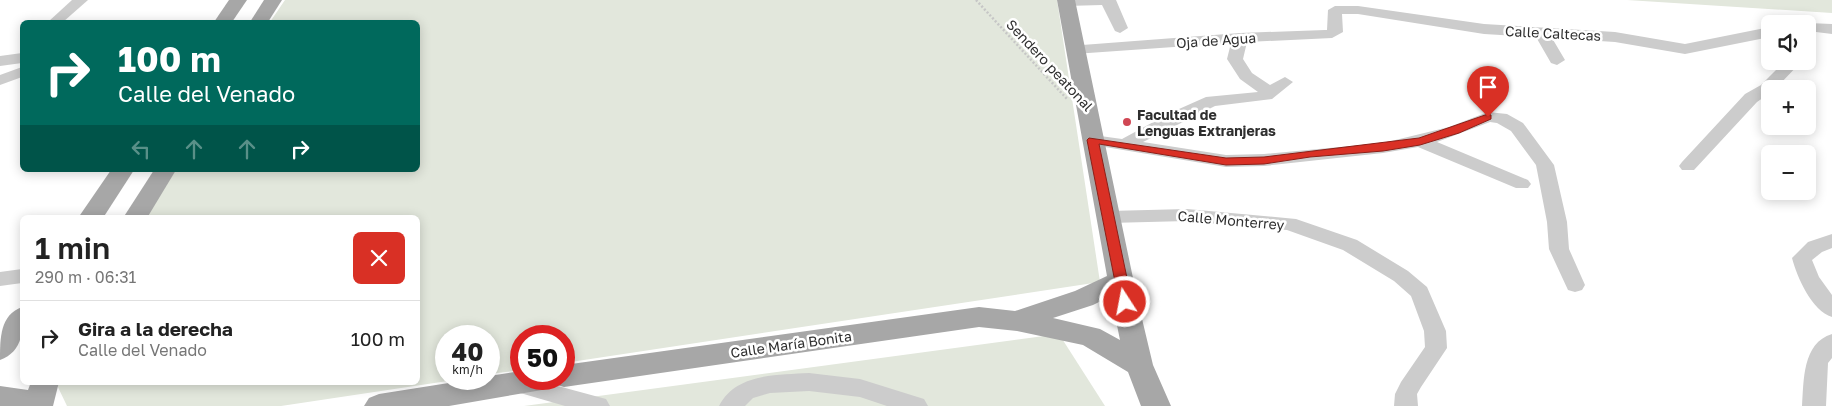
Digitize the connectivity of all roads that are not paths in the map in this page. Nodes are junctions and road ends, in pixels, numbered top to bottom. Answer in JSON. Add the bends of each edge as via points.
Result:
{"nodes":[{"id":1,"x":81,"y":0,"type":"edge"},
{"id":2,"x":238,"y":0,"type":"edge"},
{"id":3,"x":273,"y":0,"type":"edge"},
{"id":4,"x":1108,"y":0,"type":"edge"},
{"id":5,"x":1066,"y":1,"type":"edge"},
{"id":6,"x":1330,"y":5,"type":"edge"},
{"id":7,"x":57,"y":20,"type":"edge"},
{"id":8,"x":224,"y":20,"type":"edge"},
{"id":9,"x":260,"y":20,"type":"edge"},
{"id":10,"x":1120,"y":28,"type":"dead end"},
{"id":11,"x":1816,"y":28,"type":"edge"},
{"id":12,"x":1829,"y":28,"type":"edge"},
{"id":13,"x":1542,"y":33,"type":"junction"},
{"id":14,"x":1761,"y":33,"type":"edge"},
{"id":15,"x":1750,"y":35,"type":"junction"},
{"id":16,"x":1240,"y":38,"type":"junction"},
{"id":17,"x":1761,"y":40,"type":"edge"},
{"id":18,"x":1074,"y":49,"type":"junction"},
{"id":19,"x":20,"y":60,"type":"edge"},
{"id":20,"x":1558,"y":60,"type":"dead end"},
{"id":21,"x":0,"y":61,"type":"edge"},
{"id":22,"x":20,"y":61,"type":"edge"},
{"id":23,"x":1785,"y":70,"type":"edge"},
{"id":24,"x":1,"y":82,"type":"edge"},
{"id":25,"x":1285,"y":82,"type":"dead end"},
{"id":26,"x":1270,"y":93,"type":"junction"},
{"id":27,"x":1091,"y":131,"type":"junction"},
{"id":28,"x":1420,"y":141,"type":"junction"},
{"id":29,"x":1124,"y":145,"type":"junction"},
{"id":30,"x":1688,"y":166,"type":"dead end"},
{"id":31,"x":122,"y":172,"type":"edge"},
{"id":32,"x":164,"y":172,"type":"edge"},
{"id":33,"x":1522,"y":184,"type":"dead end"},
{"id":34,"x":92,"y":215,"type":"edge"},
{"id":35,"x":137,"y":215,"type":"edge"},
{"id":36,"x":1109,"y":217,"type":"junction"},
{"id":37,"x":1832,"y":241,"type":"edge"},
{"id":38,"x":20,"y":276,"type":"edge"},
{"id":39,"x":0,"y":279,"type":"edge"},
{"id":40,"x":1121,"y":280,"type":"junction"},
{"id":41,"x":1575,"y":285,"type":"dead end"},
{"id":42,"x":1823,"y":290,"type":"edge"},
{"id":43,"x":1832,"y":309,"type":"edge"},
{"id":44,"x":20,"y":320,"type":"edge"},
{"id":45,"x":1018,"y":320,"type":"junction"},
{"id":46,"x":1832,"y":342,"type":"edge"},
{"id":47,"x":0,"y":349,"type":"edge"},
{"id":48,"x":1139,"y":365,"type":"junction"},
{"id":49,"x":575,"y":374,"type":"edge"},
{"id":50,"x":510,"y":384,"type":"edge"},
{"id":51,"x":44,"y":385,"type":"edge"},
{"id":52,"x":540,"y":390,"type":"edge"},
{"id":53,"x":0,"y":398,"type":"edge"},
{"id":54,"x":31,"y":406,"type":"edge"},
{"id":55,"x":38,"y":406,"type":"edge"},
{"id":56,"x":379,"y":406,"type":"edge"},
{"id":57,"x":598,"y":406,"type":"edge"},
{"id":58,"x":732,"y":406,"type":"edge"},
{"id":59,"x":916,"y":406,"type":"edge"},
{"id":60,"x":1156,"y":406,"type":"edge"},
{"id":61,"x":1406,"y":406,"type":"edge"},
{"id":62,"x":1814,"y":406,"type":"edge"}],
"edges":[{"from":1,"to":7,"type":"street"},
{"from":2,"to":8,"type":"main road"},
{"from":3,"to":9,"type":"main road"},
{"from":4,"to":5,"type":"street"},
{"from":4,"to":10,"type":"street"},
{"from":5,"to":18,"type":"main road"},
{"from":6,"to":13,"type":"street","name":"Calle Caltecas","via":[[1484,29]]},
{"from":6,"to":16,"type":"street","name":"Oja de Agua","via":[[1335,32],[1327,35]]},
{"from":11,"to":12,"type":"street"},
{"from":13,"to":15,"type":"street","name":"Calle Caltecas","via":[[1615,37],[1685,49]]},
{"from":13,"to":20,"type":"street"},
{"from":14,"to":15,"type":"street","name":"Calle Caltecas"},
{"from":15,"to":17,"type":"street"},
{"from":16,"to":18,"type":"street","name":"Oja de Agua"},
{"from":16,"to":26,"type":"street","via":[[1235,59],[1246,76]]},
{"from":18,"to":27,"type":"main road"},
{"from":19,"to":21,"type":"street"},
{"from":22,"to":24,"type":"street"},
{"from":23,"to":30,"type":"street","via":[[1751,98]]},
{"from":25,"to":26,"type":"street"},
{"from":26,"to":29,"type":"street","via":[[1250,99],[1212,101]]},
{"from":27,"to":29,"type":"street"},
{"from":27,"to":36,"type":"main road"},
{"from":28,"to":29,"type":"street","via":[[1383,148],[1226,161]]},
{"from":28,"to":33,"type":"street"},
{"from":28,"to":41,"type":"street","via":[[1488,117],[1501,118],[1517,127],[1545,165],[1559,249]]},
{"from":31,"to":34,"type":"main road"},
{"from":32,"to":35,"type":"main road"},
{"from":36,"to":40,"type":"main road"},
{"from":36,"to":61,"type":"street","name":"Calle Monterrey","via":[[1187,215],[1288,224],[1350,245],[1400,276],[1420,292],[1435,331],[1436,348],[1412,382],[1406,394]]},
{"from":37,"to":42,"type":"street","via":[[1815,247],[1802,258],[1805,273]]},
{"from":38,"to":39,"type":"street"},
{"from":40,"to":45,"type":"main road","name":"Calle María Bonita","via":[[1084,298]]},
{"from":40,"to":48,"type":"main road"},
{"from":42,"to":43,"type":"street"},
{"from":44,"to":47,"type":"main road"},
{"from":45,"to":48,"type":"main road","name":"Calle María Bonita","via":[[1090,336]]},
{"from":45,"to":49,"type":"main road","name":"Calle María Bonita","via":[[979,317]]},
{"from":46,"to":62,"type":"street","via":[[1817,361]]},
{"from":48,"to":60,"type":"main road"},
{"from":50,"to":56,"type":"main road"},
{"from":51,"to":55,"type":"main road"},
{"from":52,"to":57,"type":"street"},
{"from":53,"to":54,"type":"main road","via":[[19,399]]},
{"from":58,"to":59,"type":"street","via":[[745,392],[770,384],[809,382],[860,388]]}]}
